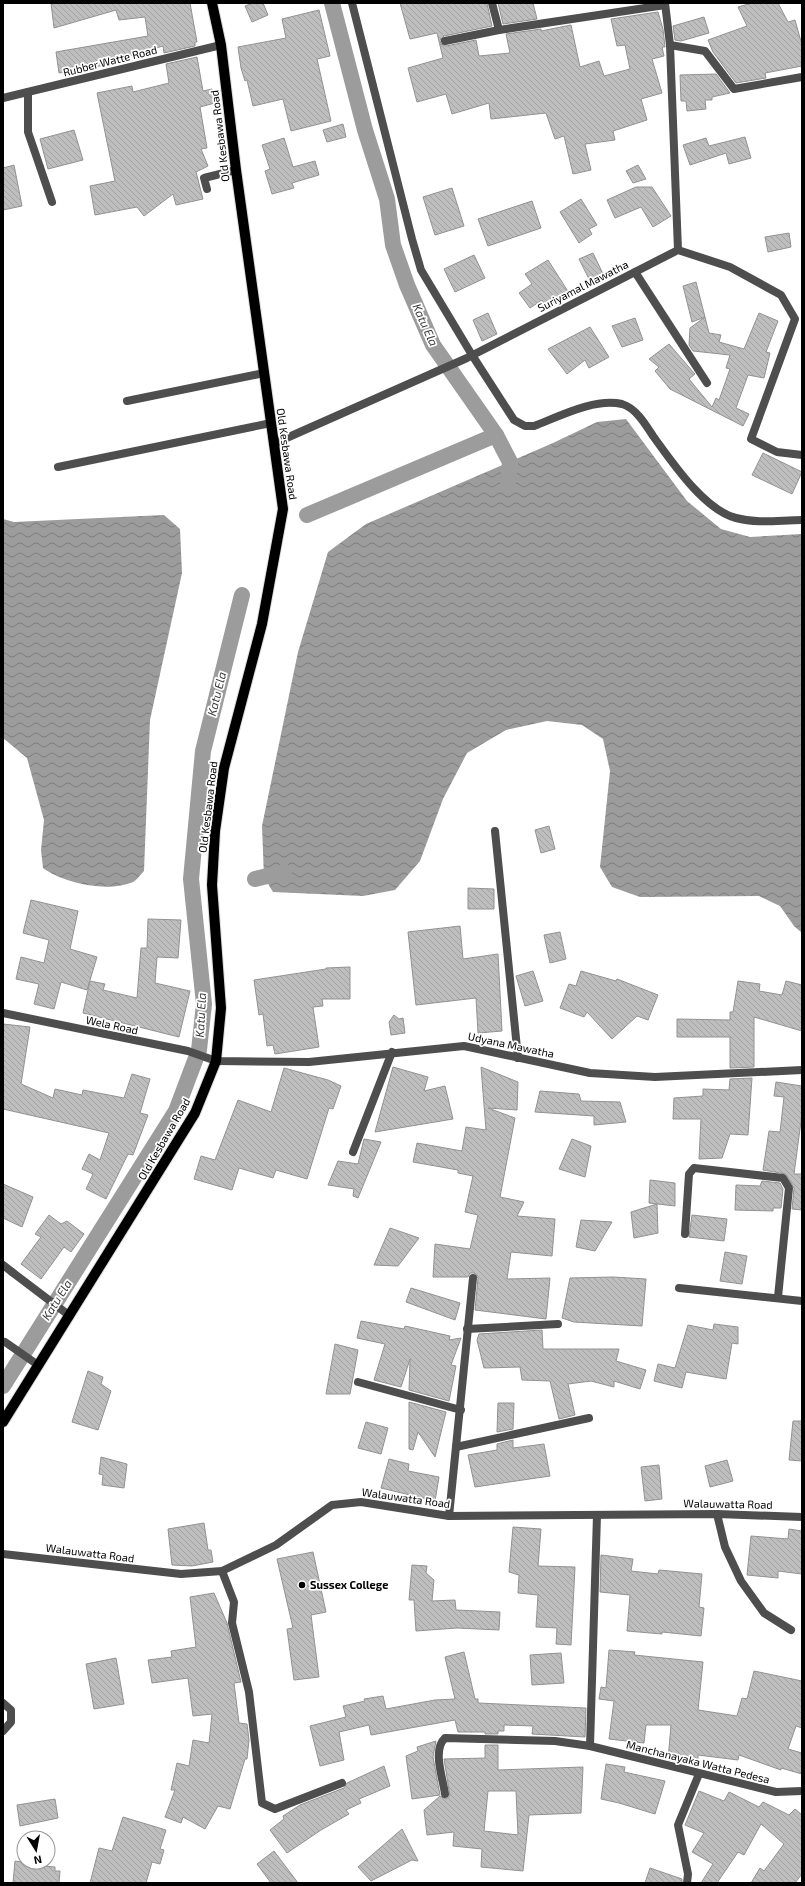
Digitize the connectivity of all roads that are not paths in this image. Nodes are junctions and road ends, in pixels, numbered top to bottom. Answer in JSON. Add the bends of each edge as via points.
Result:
{"nodes":[{"id":1,"x":212,"y":3,"type":"edge"},
{"id":2,"x":352,"y":3,"type":"edge"},
{"id":3,"x":492,"y":3,"type":"edge"},
{"id":4,"x":665,"y":4,"type":"edge"},
{"id":5,"x":499,"y":30,"type":"junction"},
{"id":6,"x":445,"y":41,"type":"dead end"},
{"id":7,"x":670,"y":44,"type":"junction"},
{"id":8,"x":221,"y":45,"type":"junction"},
{"id":9,"x":802,"y":77,"type":"edge"},
{"id":10,"x":28,"y":92,"type":"junction"},
{"id":11,"x":3,"y":98,"type":"edge"},
{"id":12,"x":236,"y":170,"type":"junction"},
{"id":13,"x":207,"y":189,"type":"dead end"},
{"id":14,"x":52,"y":202,"type":"dead end"},
{"id":15,"x":678,"y":250,"type":"junction"},
{"id":16,"x":635,"y":272,"type":"junction"},
{"id":17,"x":470,"y":357,"type":"junction"},
{"id":18,"x":264,"y":373,"type":"junction"},
{"id":19,"x":706,"y":383,"type":"dead end"},
{"id":20,"x":126,"y":401,"type":"dead end"},
{"id":21,"x":271,"y":423,"type":"junction"},
{"id":22,"x":273,"y":444,"type":"junction"},
{"id":23,"x":802,"y":455,"type":"edge"},
{"id":24,"x":58,"y":467,"type":"dead end"},
{"id":25,"x":802,"y":520,"type":"edge"},
{"id":26,"x":495,"y":831,"type":"dead end"},
{"id":27,"x":3,"y":1013,"type":"edge"},
{"id":28,"x":392,"y":1052,"type":"junction"},
{"id":29,"x":518,"y":1058,"type":"junction"},
{"id":30,"x":211,"y":1059,"type":"junction"},
{"id":31,"x":802,"y":1070,"type":"edge"},
{"id":32,"x":353,"y":1152,"type":"dead end"},
{"id":33,"x":684,"y":1234,"type":"dead end"},
{"id":34,"x":3,"y":1265,"type":"edge"},
{"id":35,"x":473,"y":1278,"type":"dead end"},
{"id":36,"x":679,"y":1288,"type":"dead end"},
{"id":37,"x":778,"y":1298,"type":"junction"},
{"id":38,"x":802,"y":1301,"type":"edge"},
{"id":39,"x":70,"y":1316,"type":"junction"},
{"id":40,"x":558,"y":1324,"type":"dead end"},
{"id":41,"x":467,"y":1329,"type":"junction"},
{"id":42,"x":6,"y":1342,"type":"dead end"},
{"id":43,"x":38,"y":1365,"type":"junction"},
{"id":44,"x":358,"y":1382,"type":"dead end"},
{"id":45,"x":461,"y":1410,"type":"junction"},
{"id":46,"x":590,"y":1418,"type":"dead end"},
{"id":47,"x":3,"y":1422,"type":"edge"},
{"id":48,"x":456,"y":1447,"type":"junction"},
{"id":49,"x":717,"y":1514,"type":"junction"},
{"id":50,"x":597,"y":1515,"type":"junction"},
{"id":51,"x":449,"y":1516,"type":"junction"},
{"id":52,"x":802,"y":1517,"type":"edge"},
{"id":53,"x":3,"y":1554,"type":"edge"},
{"id":54,"x":222,"y":1572,"type":"junction"},
{"id":55,"x":791,"y":1630,"type":"dead end"},
{"id":56,"x":3,"y":1703,"type":"edge"},
{"id":57,"x":3,"y":1731,"type":"edge"},
{"id":58,"x":590,"y":1746,"type":"junction"},
{"id":59,"x":699,"y":1774,"type":"junction"},
{"id":60,"x":342,"y":1783,"type":"dead end"},
{"id":61,"x":802,"y":1791,"type":"edge"},
{"id":62,"x":445,"y":1794,"type":"dead end"},
{"id":63,"x":687,"y":1883,"type":"edge"}],
"edges":[{"from":1,"to":8,"type":"main road","name":"Old Kesbawa Road"},
{"from":2,"to":17,"type":"street","via":[[421,270]]},
{"from":3,"to":5,"type":"street"},
{"from":4,"to":5,"type":"street"},
{"from":4,"to":7,"type":"street"},
{"from":5,"to":6,"type":"street"},
{"from":7,"to":9,"type":"street","via":[[705,52],[734,90]]},
{"from":7,"to":15,"type":"street"},
{"from":8,"to":10,"type":"street","name":"Rubber Watte Road"},
{"from":8,"to":12,"type":"main road","name":"Old Kesbawa Road"},
{"from":10,"to":11,"type":"street","name":"Rubber Watte Road"},
{"from":10,"to":14,"type":"street","via":[[28,132]]},
{"from":12,"to":13,"type":"street","via":[[204,178]]},
{"from":12,"to":18,"type":"main road","name":"Old Kesbawa Road"},
{"from":15,"to":16,"type":"street","name":"Suriyamal Mawatha"},
{"from":15,"to":23,"type":"street","via":[[730,267],[781,295],[795,319],[750,439],[777,452]]},
{"from":16,"to":17,"type":"street","name":"Suriyamal Mawatha"},
{"from":16,"to":19,"type":"street"},
{"from":17,"to":22,"type":"street","name":"Suriyamal Mawatha"},
{"from":17,"to":25,"type":"street","via":[[514,420],[520,424],[534,426],[593,405],[623,405],[641,418],[680,473],[708,503],[734,518],[759,522]]},
{"from":18,"to":20,"type":"street"},
{"from":18,"to":21,"type":"main road","name":"Old Kesbawa Road"},
{"from":21,"to":22,"type":"main road","name":"Old Kesbawa Road"},
{"from":21,"to":24,"type":"street"},
{"from":22,"to":30,"type":"main road","name":"Old Kesbawa Road","via":[[283,509],[262,624],[224,768],[215,831],[212,885],[221,1008]]},
{"from":26,"to":29,"type":"street"},
{"from":27,"to":30,"type":"street","name":"Wela Road","via":[[188,1051]]},
{"from":28,"to":29,"type":"street","name":"Udyana Mawatha","via":[[464,1046]]},
{"from":28,"to":30,"type":"street","name":"Udyana Mawatha","via":[[309,1062]]},
{"from":28,"to":32,"type":"street"},
{"from":29,"to":31,"type":"street","name":"Udyana Mawatha","via":[[590,1073],[655,1077]]},
{"from":30,"to":39,"type":"main road","name":"Old Kesbawa Road","via":[[195,1113]]},
{"from":33,"to":37,"type":"street","via":[[689,1174],[694,1168],[782,1178],[789,1188]]},
{"from":34,"to":39,"type":"street"},
{"from":35,"to":41,"type":"street"},
{"from":36,"to":37,"type":"street"},
{"from":37,"to":38,"type":"street"},
{"from":39,"to":43,"type":"main road","name":"Old Kesbawa Road"},
{"from":40,"to":41,"type":"street"},
{"from":41,"to":45,"type":"street"},
{"from":42,"to":43,"type":"street"},
{"from":43,"to":47,"type":"main road","name":"Old Kesbawa Road"},
{"from":44,"to":45,"type":"street"},
{"from":45,"to":48,"type":"street"},
{"from":46,"to":48,"type":"street"},
{"from":48,"to":51,"type":"street"},
{"from":49,"to":50,"type":"street","name":"Walauwatta Road"},
{"from":49,"to":52,"type":"street","name":"Walauwatta Road"},
{"from":49,"to":55,"type":"street","via":[[725,1547],[742,1581],[764,1613]]},
{"from":50,"to":51,"type":"street","name":"Walauwatta Road"},
{"from":50,"to":58,"type":"street"},
{"from":51,"to":54,"type":"street","name":"Walauwatta Road","via":[[361,1502],[332,1505],[276,1545]]},
{"from":53,"to":54,"type":"street","name":"Walauwatta Road","via":[[181,1574]]},
{"from":54,"to":60,"type":"street","via":[[234,1602],[232,1623],[249,1692],[262,1803],[275,1808]]},
{"from":56,"to":57,"type":"street","via":[[11,1710],[11,1722]]},
{"from":58,"to":59,"type":"street","name":"Manchanayaka Watta Pedesa"},
{"from":58,"to":62,"type":"street","name":"Manchanayaka Watta Pedesa","via":[[555,1741],[445,1738],[440,1742],[438,1751]]},
{"from":59,"to":61,"type":"street","name":"Manchanayaka Watta Pedesa","via":[[776,1792]]},
{"from":59,"to":63,"type":"street","via":[[678,1825],[688,1874]]}]}
